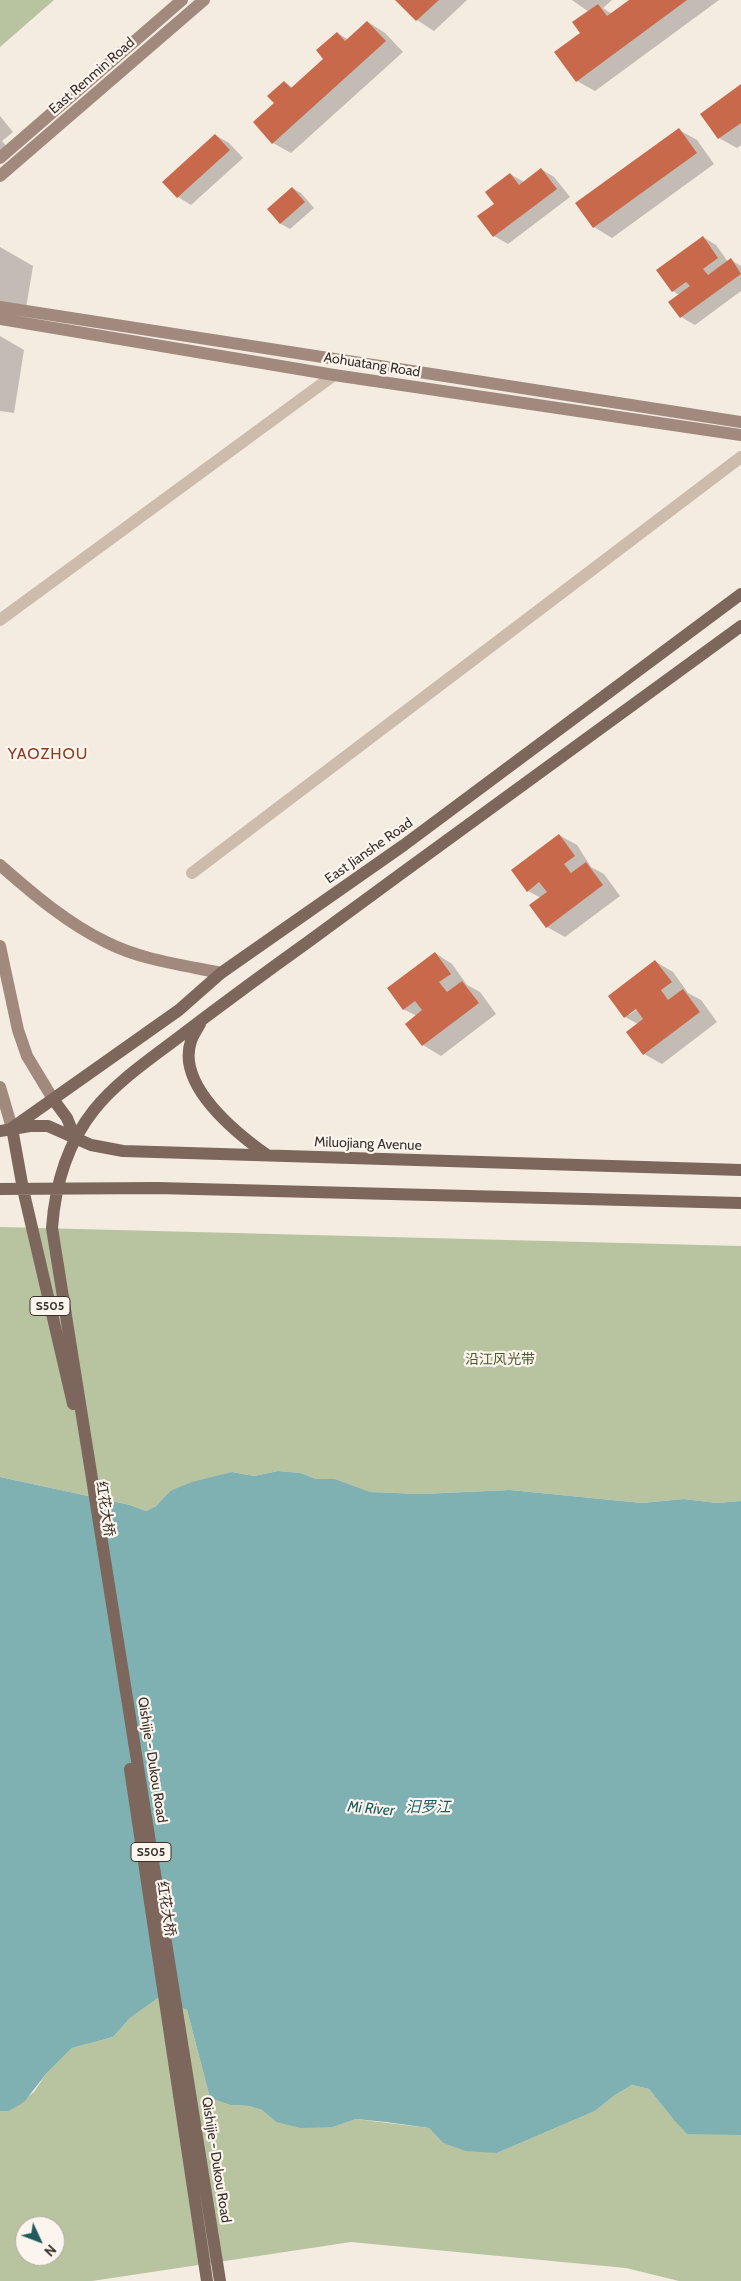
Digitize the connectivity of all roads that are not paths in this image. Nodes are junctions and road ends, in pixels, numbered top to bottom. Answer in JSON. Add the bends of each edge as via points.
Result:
{"nodes":[{"id":1,"x":182,"y":0,"type":"edge"},
{"id":2,"x":204,"y":0,"type":"edge"},
{"id":3,"x":0,"y":158,"type":"edge"},
{"id":4,"x":0,"y":176,"type":"edge"},
{"id":5,"x":0,"y":307,"type":"edge"},
{"id":6,"x":0,"y":319,"type":"edge"},
{"id":7,"x":334,"y":375,"type":"junction"},
{"id":8,"x":741,"y":422,"type":"edge"},
{"id":9,"x":741,"y":435,"type":"edge"},
{"id":10,"x":741,"y":457,"type":"edge"},
{"id":11,"x":741,"y":594,"type":"edge"},
{"id":12,"x":0,"y":620,"type":"edge"},
{"id":13,"x":741,"y":626,"type":"edge"},
{"id":14,"x":0,"y":865,"type":"edge"},
{"id":15,"x":192,"y":874,"type":"dead end"},
{"id":16,"x":0,"y":946,"type":"edge"},
{"id":17,"x":221,"y":973,"type":"junction"},
{"id":18,"x":203,"y":1020,"type":"junction"},
{"id":19,"x":0,"y":1087,"type":"edge"},
{"id":20,"x":52,"y":1099,"type":"junction"},
{"id":21,"x":6,"y":1130,"type":"edge"},
{"id":22,"x":75,"y":1138,"type":"junction"},
{"id":23,"x":267,"y":1156,"type":"junction"},
{"id":24,"x":741,"y":1170,"type":"edge"},
{"id":25,"x":58,"y":1188,"type":"junction"},
{"id":26,"x":0,"y":1189,"type":"edge"},
{"id":27,"x":23,"y":1189,"type":"junction"},
{"id":28,"x":741,"y":1203,"type":"edge"},
{"id":29,"x":80,"y":1423,"type":"junction"},
{"id":30,"x":208,"y":2281,"type":"edge"},
{"id":31,"x":220,"y":2281,"type":"edge"}],
"edges":[{"from":1,"to":3,"type":"street","name":"East Renmin Road"},
{"from":2,"to":4,"type":"street","name":"East Renmin Road"},
{"from":5,"to":8,"type":"street"},
{"from":6,"to":7,"type":"street","name":"Aohuatang Road"},
{"from":7,"to":9,"type":"street","name":"Aohuatang Road"},
{"from":7,"to":12,"type":"street"},
{"from":10,"to":15,"type":"street"},
{"from":11,"to":17,"type":"main road","name":"East Jianshe Road","via":[[404,845]]},
{"from":13,"to":18,"type":"main road"},
{"from":14,"to":17,"type":"street","via":[[51,908],[108,943],[146,956]]},
{"from":16,"to":20,"type":"street","via":[[18,1030],[27,1056]]},
{"from":17,"to":20,"type":"main road","name":"East Jianshe Road","via":[[179,1010]]},
{"from":18,"to":22,"type":"main road","via":[[116,1086],[93,1111]]},
{"from":18,"to":23,"type":"main road","via":[[190,1041],[189,1061],[194,1078],[204,1096],[231,1128]]},
{"from":19,"to":21,"type":"street"},
{"from":20,"to":21,"type":"main road","name":"East Jianshe Road"},
{"from":20,"to":22,"type":"main road","via":[[68,1118]]},
{"from":21,"to":22,"type":"main road","name":"Miluojiang Avenue","via":[[48,1126]]},
{"from":21,"to":27,"type":"main road","number":"S505"},
{"from":22,"to":23,"type":"main road","name":"Miluojiang Avenue","via":[[123,1151]]},
{"from":22,"to":25,"type":"main road"},
{"from":23,"to":24,"type":"main road","name":"Miluojiang Avenue"},
{"from":25,"to":27,"type":"main road"},
{"from":25,"to":28,"type":"main road"},
{"from":25,"to":29,"type":"main road","number":"S505","via":[[52,1228]]},
{"from":26,"to":27,"type":"main road"},
{"from":27,"to":29,"type":"main road","number":"S505"},
{"from":29,"to":30,"type":"main road","name":"红花大桥","number":"S505"},
{"from":29,"to":31,"type":"main road","name":"Qishijie - Dukou Road","number":"S505"}]}
